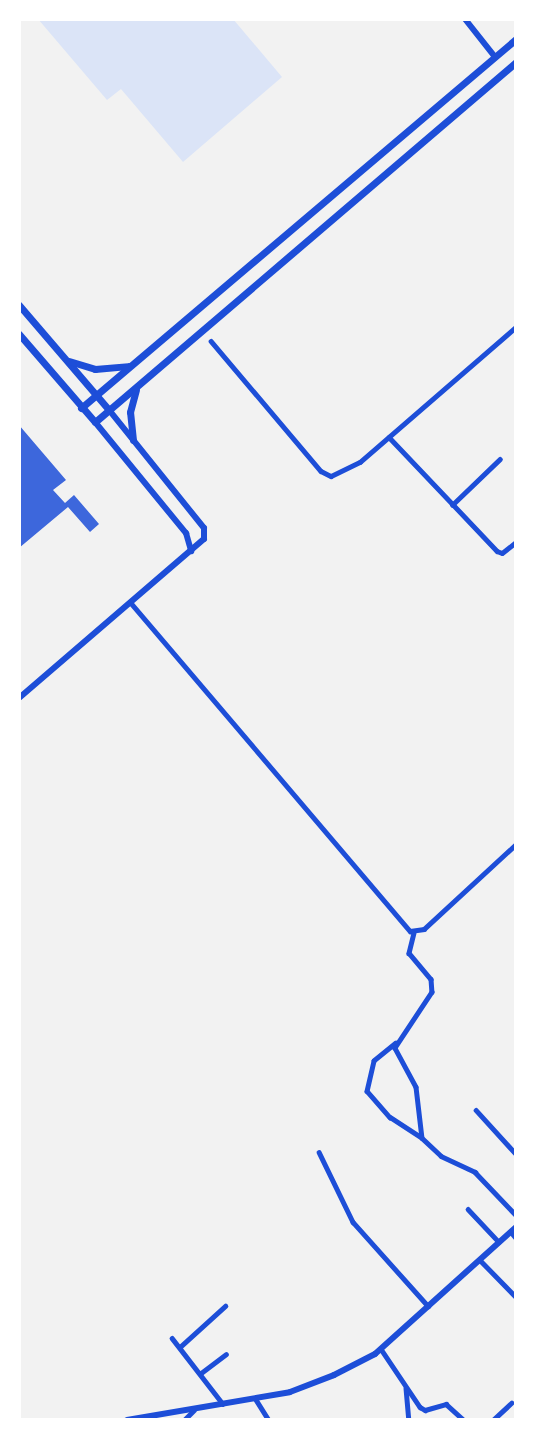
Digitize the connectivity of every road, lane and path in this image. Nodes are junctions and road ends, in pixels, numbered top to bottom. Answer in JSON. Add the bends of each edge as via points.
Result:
{"nodes":[{"id":1,"x":465,"y":19,"type":"edge"},
{"id":2,"x":516,"y":39,"type":"edge"},
{"id":3,"x":495,"y":57,"type":"junction"},
{"id":4,"x":516,"y":62,"type":"edge"},
{"id":5,"x":19,"y":305,"type":"edge"},
{"id":6,"x":185,"y":320,"type":"junction"},
{"id":7,"x":516,"y":327,"type":"edge"},
{"id":8,"x":19,"y":334,"type":"edge"},
{"id":9,"x":197,"y":334,"type":"junction"},
{"id":10,"x":211,"y":341,"type":"dead end"},
{"id":11,"x":65,"y":359,"type":"junction"},
{"id":12,"x":130,"y":366,"type":"junction"},
{"id":13,"x":140,"y":384,"type":"junction"},
{"id":14,"x":96,"y":395,"type":"junction"},
{"id":15,"x":81,"y":408,"type":"junction"},
{"id":16,"x":108,"y":410,"type":"junction"},
{"id":17,"x":95,"y":422,"type":"junction"},
{"id":18,"x":389,"y":437,"type":"junction"},
{"id":19,"x":134,"y":440,"type":"junction"},
{"id":20,"x":500,"y":459,"type":"dead end"},
{"id":21,"x":452,"y":505,"type":"junction"},
{"id":22,"x":516,"y":542,"type":"edge"},
{"id":23,"x":191,"y":551,"type":"junction"},
{"id":24,"x":131,"y":603,"type":"junction"},
{"id":25,"x":19,"y":698,"type":"edge"},
{"id":26,"x":516,"y":844,"type":"edge"},
{"id":27,"x":414,"y":933,"type":"junction"},
{"id":28,"x":396,"y":1043,"type":"junction"},
{"id":29,"x":476,"y":1110,"type":"dead end"},
{"id":30,"x":422,"y":1138,"type":"junction"},
{"id":31,"x":319,"y":1152,"type":"dead end"},
{"id":32,"x":516,"y":1154,"type":"edge"},
{"id":33,"x":468,"y":1209,"type":"dead end"},
{"id":34,"x":516,"y":1215,"type":"edge"},
{"id":35,"x":514,"y":1232,"type":"edge"},
{"id":36,"x":499,"y":1242,"type":"junction"},
{"id":37,"x":480,"y":1259,"type":"junction"},
{"id":38,"x":516,"y":1297,"type":"edge"},
{"id":39,"x":225,"y":1306,"type":"dead end"},
{"id":40,"x":428,"y":1306,"type":"junction"},
{"id":41,"x":172,"y":1338,"type":"dead end"},
{"id":42,"x":180,"y":1347,"type":"junction"},
{"id":43,"x":380,"y":1349,"type":"junction"},
{"id":44,"x":226,"y":1354,"type":"dead end"},
{"id":45,"x":201,"y":1373,"type":"junction"},
{"id":46,"x":406,"y":1387,"type":"junction"},
{"id":47,"x":255,"y":1398,"type":"junction"},
{"id":48,"x":511,"y":1403,"type":"dead end"},
{"id":49,"x":223,"y":1404,"type":"junction"},
{"id":50,"x":195,"y":1409,"type":"junction"},
{"id":51,"x":127,"y":1420,"type":"edge"},
{"id":52,"x":184,"y":1420,"type":"edge"},
{"id":53,"x":269,"y":1420,"type":"edge"},
{"id":54,"x":409,"y":1420,"type":"edge"},
{"id":55,"x":464,"y":1420,"type":"edge"},
{"id":56,"x":493,"y":1420,"type":"edge"}],
"edges":[{"from":1,"to":3,"type":"street"},
{"from":2,"to":3,"type":"main road"},
{"from":3,"to":6,"type":"main road"},
{"from":4,"to":9,"type":"main road"},
{"from":5,"to":11,"type":"main road"},
{"from":6,"to":9,"type":"main road"},
{"from":6,"to":12,"type":"main road"},
{"from":7,"to":18,"type":"street"},
{"from":8,"to":15,"type":"main road"},
{"from":9,"to":13,"type":"main road"},
{"from":10,"to":18,"type":"street","via":[[321,471],[331,476],[346,472]]},
{"from":11,"to":12,"type":"main road","via":[[95,369]]},
{"from":11,"to":14,"type":"main road"},
{"from":12,"to":14,"type":"main road"},
{"from":13,"to":16,"type":"main road"},
{"from":13,"to":19,"type":"main road","via":[[130,412]]},
{"from":14,"to":15,"type":"main road"},
{"from":14,"to":16,"type":"main road"},
{"from":15,"to":17,"type":"main road"},
{"from":16,"to":17,"type":"main road"},
{"from":16,"to":19,"type":"street"},
{"from":17,"to":23,"type":"street","via":[[186,533]]},
{"from":18,"to":21,"type":"street"},
{"from":19,"to":23,"type":"street","via":[[204,528],[204,539]]},
{"from":20,"to":21,"type":"street"},
{"from":21,"to":22,"type":"street","via":[[500,553]]},
{"from":23,"to":24,"type":"street"},
{"from":24,"to":25,"type":"street"},
{"from":24,"to":27,"type":"street"},
{"from":26,"to":27,"type":"street"},
{"from":27,"to":28,"type":"street","via":[[409,953],[431,979],[432,992]]},
{"from":28,"to":30,"type":"street","via":[[416,1087]]},
{"from":28,"to":30,"type":"street","via":[[374,1061],[367,1091],[390,1117]]},
{"from":29,"to":32,"type":"street"},
{"from":30,"to":34,"type":"street","via":[[441,1156],[474,1172]]},
{"from":31,"to":40,"type":"street","via":[[353,1222]]},
{"from":33,"to":36,"type":"street"},
{"from":35,"to":36,"type":"street"},
{"from":36,"to":37,"type":"street"},
{"from":37,"to":38,"type":"street"},
{"from":37,"to":40,"type":"street"},
{"from":39,"to":42,"type":"street"},
{"from":40,"to":43,"type":"street"},
{"from":41,"to":42,"type":"street"},
{"from":42,"to":45,"type":"street"},
{"from":43,"to":46,"type":"street"},
{"from":43,"to":47,"type":"street","via":[[290,1392]]},
{"from":44,"to":45,"type":"street"},
{"from":45,"to":49,"type":"street"},
{"from":46,"to":54,"type":"street"},
{"from":46,"to":55,"type":"street","via":[[422,1409],[446,1404]]},
{"from":47,"to":49,"type":"street"},
{"from":47,"to":53,"type":"street"},
{"from":48,"to":56,"type":"street"},
{"from":49,"to":50,"type":"street"},
{"from":50,"to":51,"type":"street"},
{"from":50,"to":52,"type":"street"}]}
